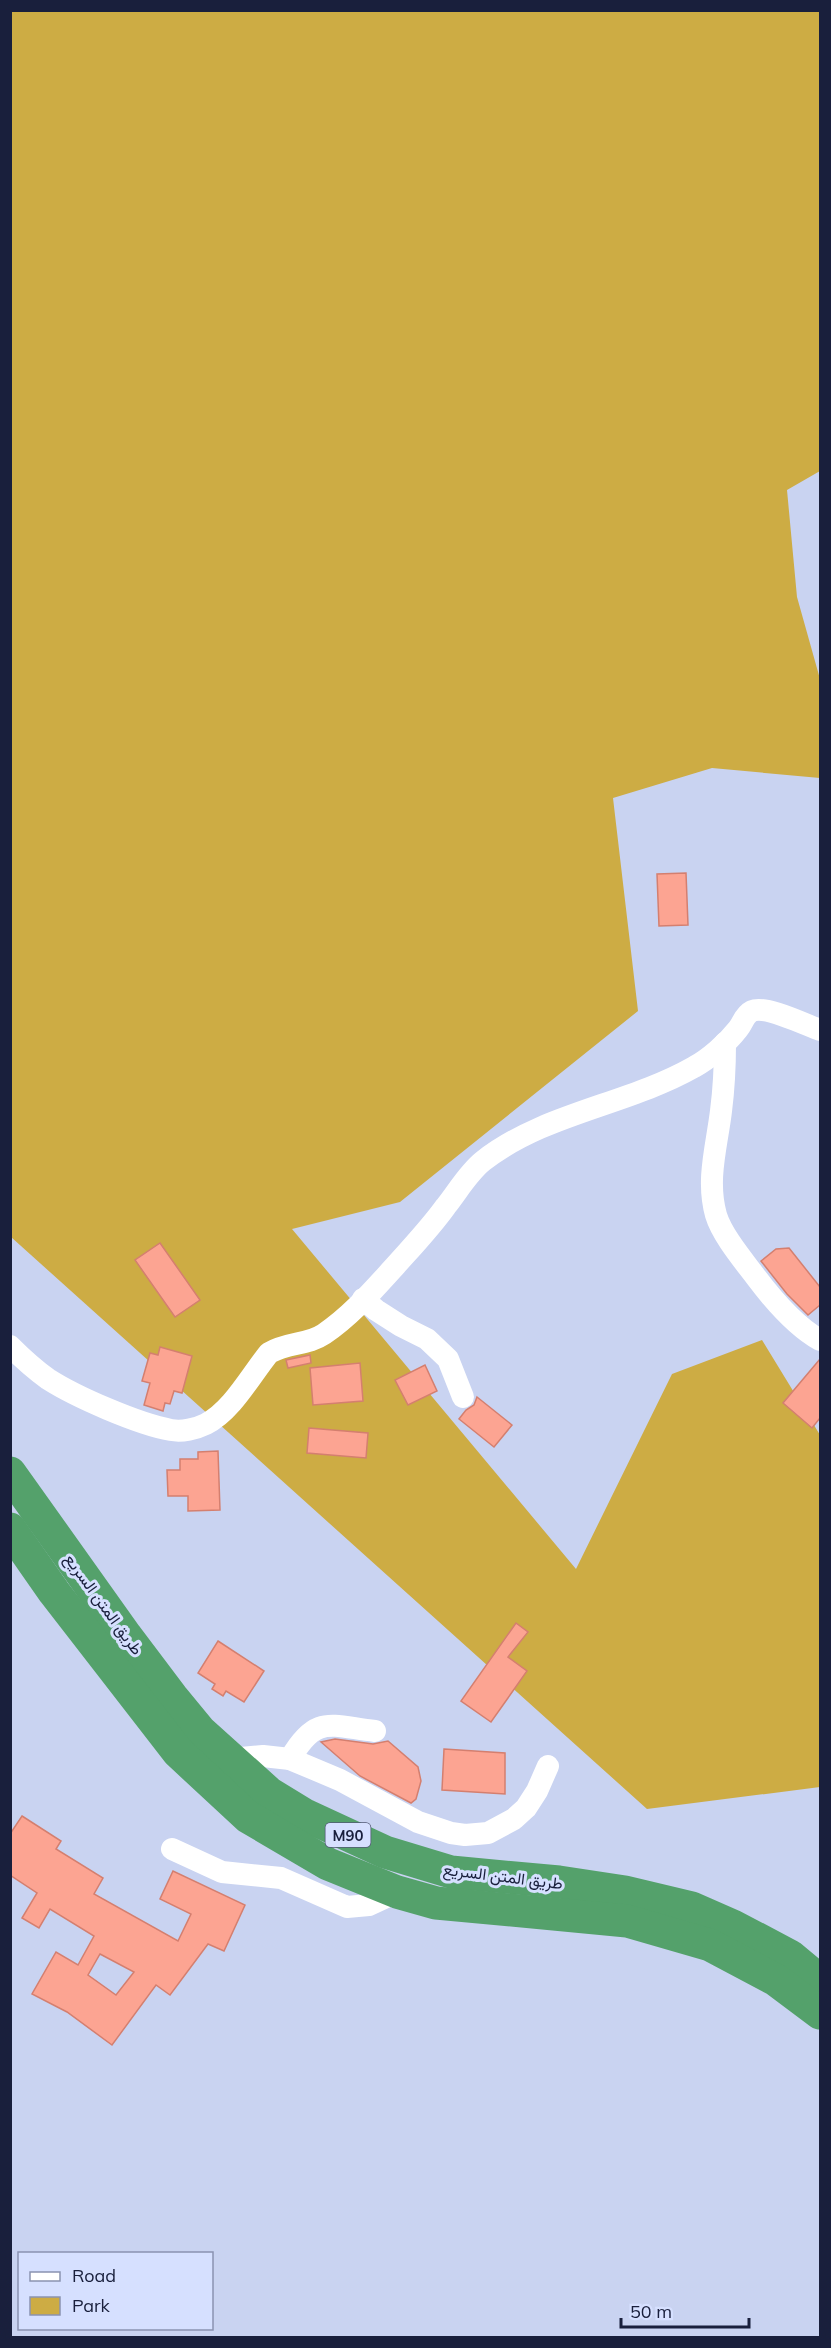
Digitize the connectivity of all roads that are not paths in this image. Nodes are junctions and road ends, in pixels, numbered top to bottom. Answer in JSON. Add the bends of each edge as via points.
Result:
{"nodes":[{"id":1,"x":820,"y":1030,"type":"edge"},
{"id":2,"x":724,"y":1042,"type":"junction"},
{"id":3,"x":363,"y":1299,"type":"junction"},
{"id":4,"x":820,"y":1340,"type":"edge"},
{"id":5,"x":10,"y":1346,"type":"edge"},
{"id":6,"x":464,"y":1397,"type":"dead end"},
{"id":7,"x":10,"y":1473,"type":"edge"},
{"id":8,"x":10,"y":1529,"type":"edge"},
{"id":9,"x":375,"y":1731,"type":"dead end"},
{"id":10,"x":230,"y":1759,"type":"junction"},
{"id":11,"x":290,"y":1759,"type":"junction"},
{"id":12,"x":548,"y":1766,"type":"dead end"},
{"id":13,"x":172,"y":1849,"type":"dead end"},
{"id":14,"x":397,"y":1892,"type":"junction"},
{"id":15,"x":820,"y":1981,"type":"edge"},
{"id":16,"x":820,"y":2013,"type":"edge"}],
"edges":[{"from":1,"to":2,"type":"street","via":[[759,1010],[744,1017]]},
{"from":2,"to":3,"type":"street","via":[[697,1065],[667,1082],[525,1134],[483,1161]]},
{"from":2,"to":4,"type":"street","via":[[725,1073],[712,1166],[716,1216],[771,1298]]},
{"from":3,"to":5,"type":"street","via":[[323,1335],[269,1353],[218,1418],[185,1430],[158,1426],[62,1388]]},
{"from":3,"to":6,"type":"street","via":[[427,1339],[448,1359]]},
{"from":7,"to":10,"type":"highway","name":"طريق المتن السريع","number":"M90","via":[[166,1688]]},
{"from":8,"to":14,"type":"highway","name":"طريق المتن السريع","number":"M90","via":[[178,1752],[248,1817],[328,1864]]},
{"from":9,"to":11,"type":"street","via":[[322,1726],[301,1740]]},
{"from":10,"to":11,"type":"street"},
{"from":10,"to":15,"type":"highway","name":"طريق المتن السريع","number":"M90","via":[[269,1793],[305,1815],[385,1852],[451,1872],[560,1882],[692,1908],[790,1956]]},
{"from":11,"to":12,"type":"street","via":[[340,1780],[418,1822],[465,1835],[488,1833],[514,1819],[537,1791]]},
{"from":13,"to":14,"type":"street","via":[[222,1872],[281,1878],[347,1907],[369,1905]]},
{"from":14,"to":16,"type":"highway","name":"طريق المتن السريع","number":"M90","via":[[436,1903],[627,1921],[710,1945],[776,1980]]}]}
